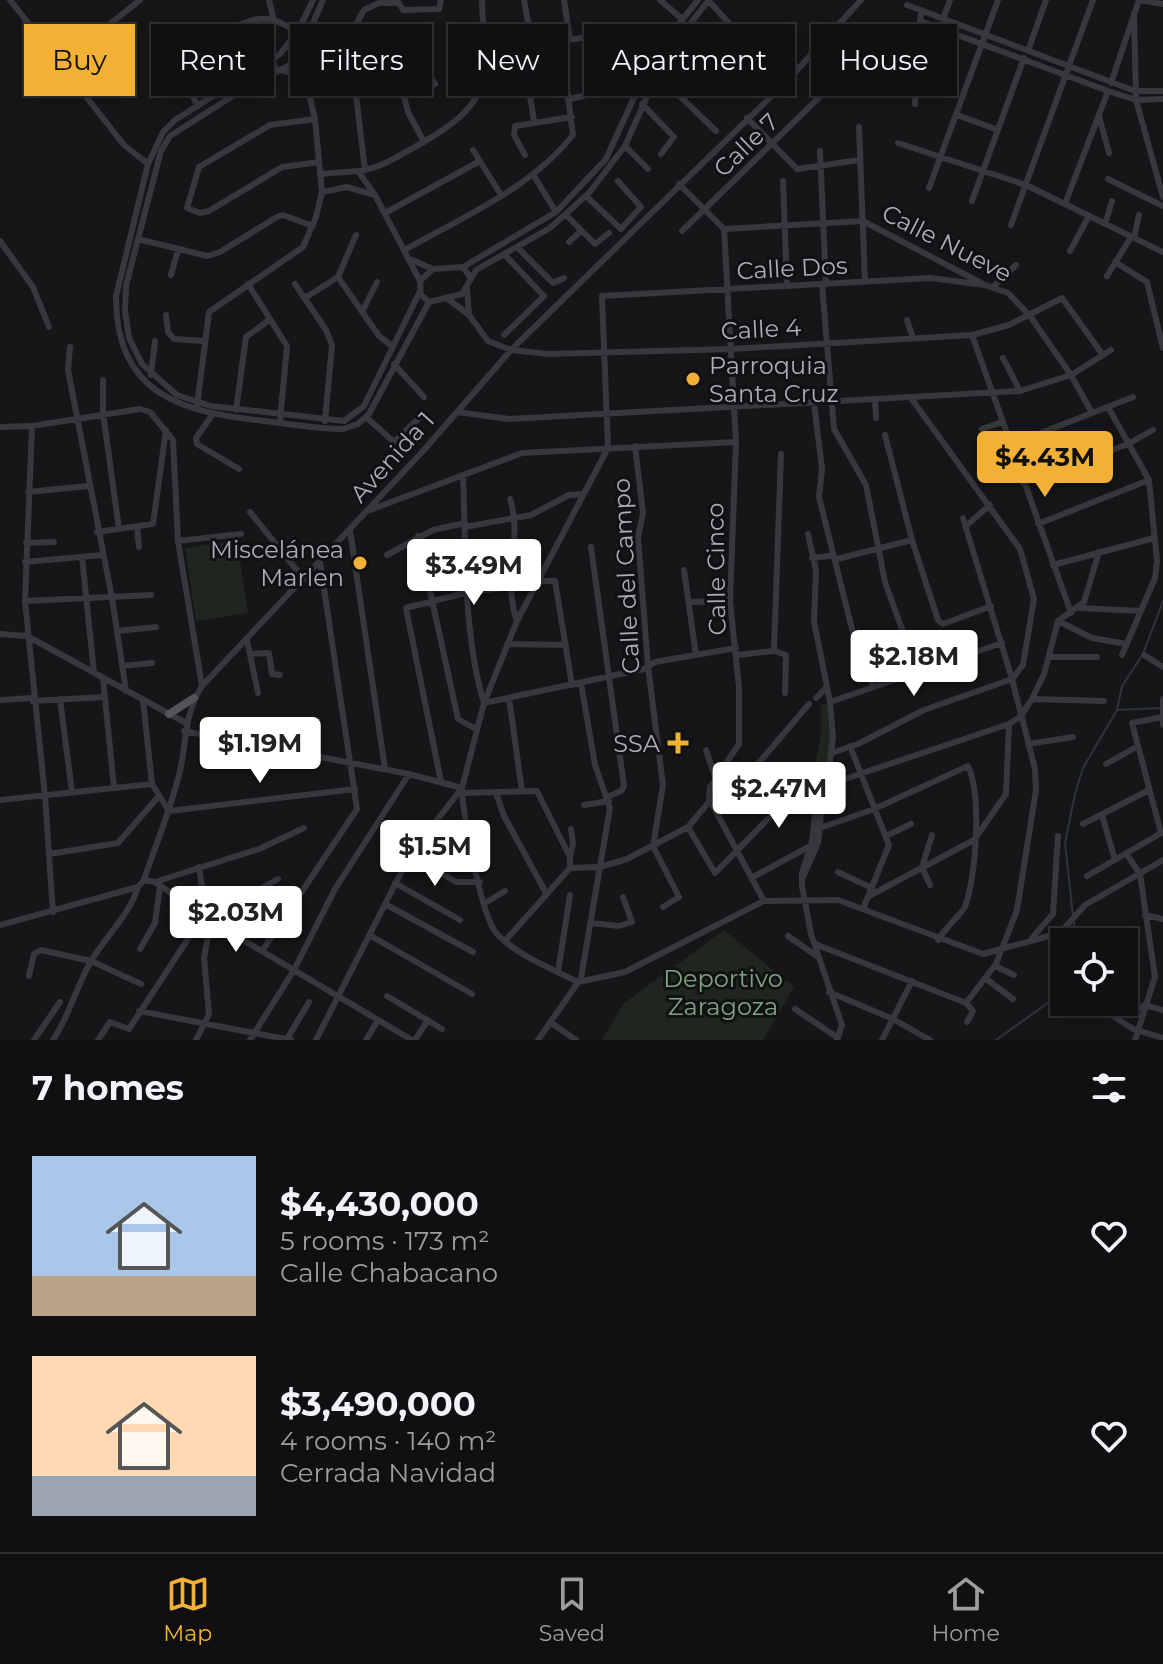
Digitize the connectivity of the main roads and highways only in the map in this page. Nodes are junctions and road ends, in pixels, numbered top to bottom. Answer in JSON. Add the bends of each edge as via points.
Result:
{"nodes":[{"id":1,"x":194,"y":698,"type":"road end"},
{"id":2,"x":169,"y":714,"type":"road end"}],
"edges":[{"from":1,"to":2,"type":"main road"}]}
